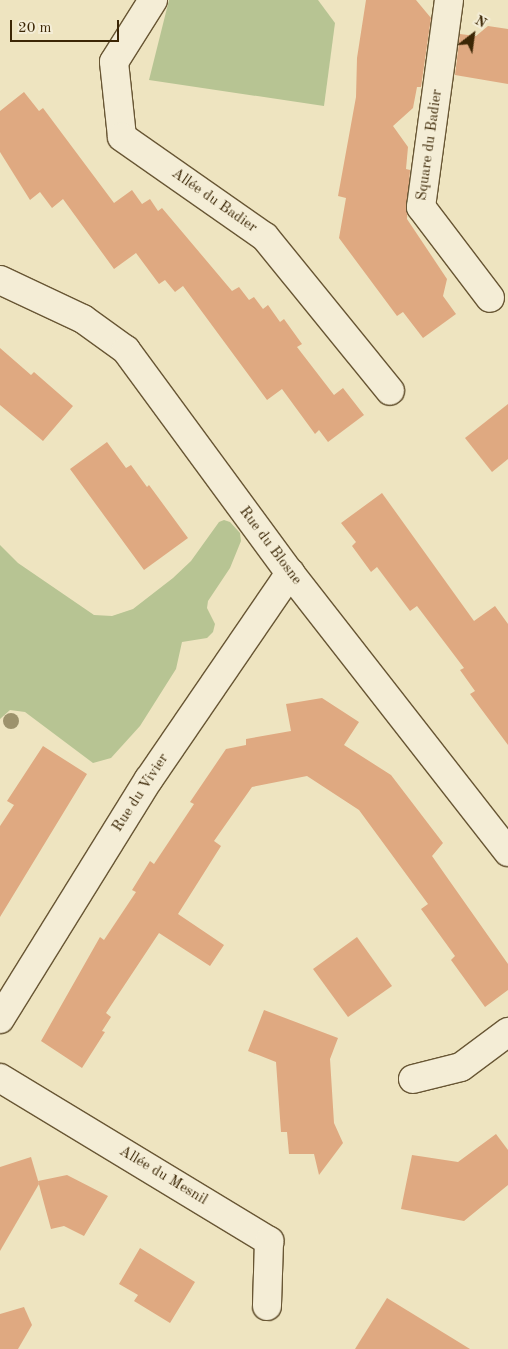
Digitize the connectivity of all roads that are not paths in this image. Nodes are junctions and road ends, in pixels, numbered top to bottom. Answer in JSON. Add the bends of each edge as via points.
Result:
{"nodes":[{"id":1,"x":153,"y":0,"type":"edge"},
{"id":2,"x":450,"y":0,"type":"edge"},
{"id":3,"x":0,"y":280,"type":"edge"},
{"id":4,"x":490,"y":298,"type":"dead end"},
{"id":5,"x":390,"y":391,"type":"dead end"},
{"id":6,"x":290,"y":573,"type":"junction"},
{"id":7,"x":508,"y":852,"type":"edge"},
{"id":8,"x":0,"y":1019,"type":"edge"},
{"id":9,"x":508,"y":1032,"type":"edge"},
{"id":10,"x":0,"y":1078,"type":"edge"},
{"id":11,"x":413,"y":1079,"type":"dead end"},
{"id":12,"x":267,"y":1306,"type":"dead end"}],
"edges":[{"from":1,"to":5,"type":"street","name":"Allée du Badier","via":[[114,62],[122,137],[266,237]]},
{"from":2,"to":4,"type":"street","name":"Square du Badier","via":[[421,207]]},
{"from":3,"to":6,"type":"street","name":"Rue du Blosne","via":[[83,319],[126,350]]},
{"from":6,"to":7,"type":"street","name":"Rue du Blosne"},
{"from":6,"to":8,"type":"street","name":"Rue du Vivier","via":[[149,779]]},
{"from":9,"to":11,"type":"street","via":[[460,1067]]},
{"from":10,"to":12,"type":"street","name":"Allée du Mesnil","via":[[269,1241]]}]}
